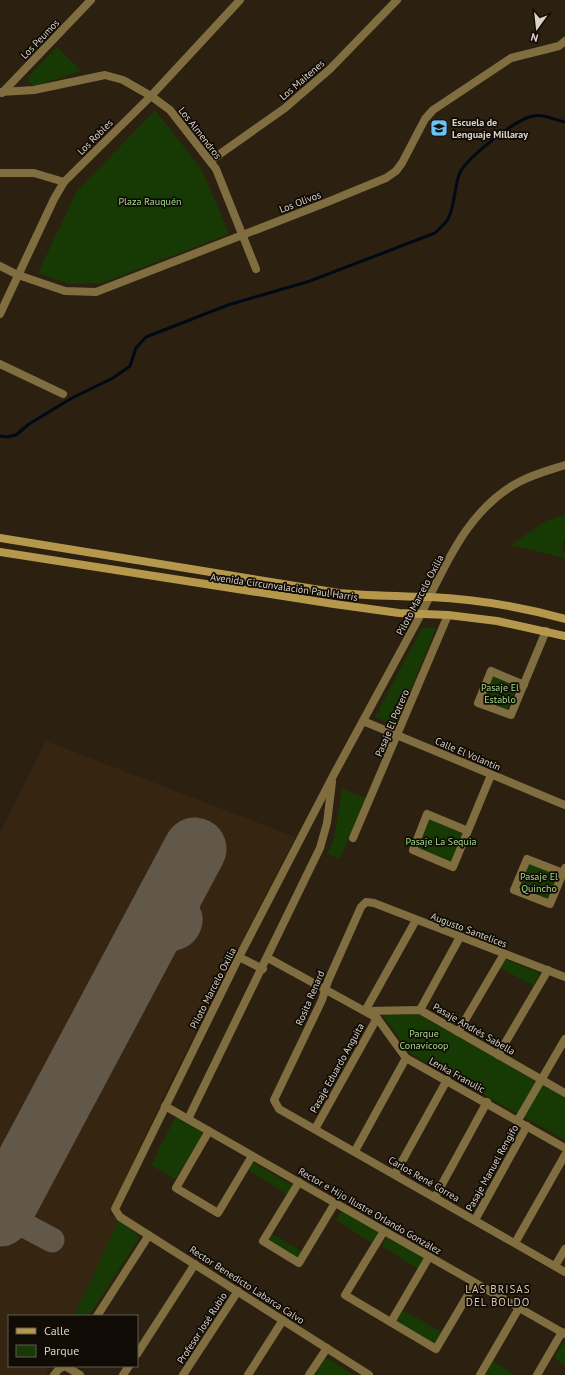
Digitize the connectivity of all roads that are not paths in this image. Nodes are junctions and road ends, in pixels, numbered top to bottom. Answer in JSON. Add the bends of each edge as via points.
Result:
{"nodes":[{"id":1,"x":92,"y":0,"type":"edge"},
{"id":2,"x":240,"y":0,"type":"edge"},
{"id":3,"x":396,"y":0,"type":"edge"},
{"id":4,"x":565,"y":41,"type":"edge"},
{"id":5,"x":1,"y":92,"type":"edge"},
{"id":6,"x":151,"y":96,"type":"junction"},
{"id":7,"x":210,"y":161,"type":"junction"},
{"id":8,"x":0,"y":173,"type":"edge"},
{"id":9,"x":64,"y":182,"type":"junction"},
{"id":10,"x":243,"y":235,"type":"junction"},
{"id":11,"x":0,"y":266,"type":"edge"},
{"id":12,"x":256,"y":269,"type":"dead end"},
{"id":13,"x":18,"y":275,"type":"junction"},
{"id":14,"x":0,"y":314,"type":"edge"},
{"id":15,"x":0,"y":364,"type":"edge"},
{"id":16,"x":63,"y":394,"type":"dead end"},
{"id":17,"x":565,"y":465,"type":"edge"},
{"id":18,"x":0,"y":538,"type":"edge"},
{"id":19,"x":0,"y":552,"type":"edge"},
{"id":20,"x":429,"y":597,"type":"junction"},
{"id":21,"x":421,"y":614,"type":"junction"},
{"id":22,"x":448,"y":615,"type":"junction"},
{"id":23,"x":565,"y":619,"type":"edge"},
{"id":24,"x":546,"y":631,"type":"junction"},
{"id":25,"x":565,"y":636,"type":"edge"},
{"id":26,"x":524,"y":685,"type":"junction"},
{"id":27,"x":363,"y":721,"type":"junction"},
{"id":28,"x":397,"y":736,"type":"junction"},
{"id":29,"x":491,"y":775,"type":"junction"},
{"id":30,"x":333,"y":776,"type":"junction"},
{"id":31,"x":565,"y":805,"type":"edge"},
{"id":32,"x":468,"y":831,"type":"junction"},
{"id":33,"x":353,"y":838,"type":"dead end"},
{"id":34,"x":564,"y":871,"type":"edge"},
{"id":35,"x":366,"y":902,"type":"joint"},
{"id":36,"x":416,"y":920,"type":"junction"},
{"id":37,"x":460,"y":937,"type":"junction"},
{"id":38,"x":504,"y":954,"type":"junction"},
{"id":39,"x":239,"y":957,"type":"junction"},
{"id":40,"x":268,"y":958,"type":"junction"},
{"id":41,"x":263,"y":969,"type":"junction"},
{"id":42,"x":548,"y":970,"type":"junction"},
{"id":43,"x":565,"y":977,"type":"edge"},
{"id":44,"x":325,"y":990,"type":"junction"},
{"id":45,"x":420,"y":1010,"type":"junction"},
{"id":46,"x":365,"y":1011,"type":"junction"},
{"id":47,"x":377,"y":1018,"type":"junction"},
{"id":48,"x":458,"y":1032,"type":"junction"},
{"id":49,"x":565,"y":1039,"type":"edge"},
{"id":50,"x":498,"y":1055,"type":"junction"},
{"id":51,"x":406,"y":1058,"type":"junction"},
{"id":52,"x":447,"y":1080,"type":"junction"},
{"id":53,"x":543,"y":1080,"type":"junction"},
{"id":54,"x":565,"y":1093,"type":"edge"},
{"id":55,"x":487,"y":1102,"type":"junction"},
{"id":56,"x":274,"y":1103,"type":"joint"},
{"id":57,"x":165,"y":1106,"type":"junction"},
{"id":58,"x":188,"y":1119,"type":"junction"},
{"id":59,"x":518,"y":1120,"type":"junction"},
{"id":60,"x":527,"y":1126,"type":"junction"},
{"id":61,"x":314,"y":1129,"type":"junction"},
{"id":62,"x":209,"y":1131,"type":"junction"},
{"id":63,"x":565,"y":1148,"type":"edge"},
{"id":64,"x":355,"y":1151,"type":"junction"},
{"id":65,"x":565,"y":1155,"type":"edge"},
{"id":66,"x":252,"y":1156,"type":"junction"},
{"id":67,"x":395,"y":1174,"type":"junction"},
{"id":68,"x":299,"y":1182,"type":"junction"},
{"id":69,"x":435,"y":1197,"type":"junction"},
{"id":70,"x":336,"y":1203,"type":"junction"},
{"id":71,"x":116,"y":1211,"type":"joint"},
{"id":72,"x":475,"y":1220,"type":"junction"},
{"id":73,"x":384,"y":1231,"type":"junction"},
{"id":74,"x":149,"y":1235,"type":"junction"},
{"id":75,"x":515,"y":1243,"type":"junction"},
{"id":76,"x":565,"y":1249,"type":"edge"},
{"id":77,"x":429,"y":1257,"type":"junction"},
{"id":78,"x":195,"y":1264,"type":"junction"},
{"id":79,"x":555,"y":1266,"type":"junction"},
{"id":80,"x":565,"y":1272,"type":"edge"},
{"id":81,"x":475,"y":1282,"type":"junction"},
{"id":82,"x":238,"y":1291,"type":"junction"},
{"id":83,"x":519,"y":1308,"type":"junction"},
{"id":84,"x":98,"y":1315,"type":"edge"},
{"id":85,"x":283,"y":1320,"type":"junction"},
{"id":86,"x":391,"y":1322,"type":"junction"},
{"id":87,"x":564,"y":1333,"type":"edge"},
{"id":88,"x":327,"y":1348,"type":"junction"},
{"id":89,"x":138,"y":1352,"type":"edge"},
{"id":90,"x":63,"y":1367,"type":"edge"},
{"id":91,"x":67,"y":1367,"type":"edge"},
{"id":92,"x":364,"y":1374,"type":"edge"},
{"id":93,"x":54,"y":1375,"type":"edge"},
{"id":94,"x":80,"y":1375,"type":"edge"},
{"id":95,"x":183,"y":1375,"type":"edge"},
{"id":96,"x":248,"y":1375,"type":"edge"},
{"id":97,"x":309,"y":1375,"type":"edge"},
{"id":98,"x":480,"y":1375,"type":"edge"},
{"id":99,"x":537,"y":1375,"type":"edge"}],
"edges":[{"from":1,"to":5,"type":"street","name":"Los Peumos"},
{"from":2,"to":6,"type":"street","name":"Los Robles"},
{"from":3,"to":7,"type":"street","name":"Los Maitenes","via":[[330,69],[285,108]]},
{"from":4,"to":10,"type":"street","name":"Los Olivos","via":[[559,46],[511,58],[433,110],[425,119],[402,163],[386,178]]},
{"from":5,"to":6,"type":"street","name":"Los Almendros","via":[[34,90],[105,75],[123,80]]},
{"from":6,"to":7,"type":"street","name":"Los Almendros","via":[[170,110]]},
{"from":6,"to":9,"type":"street","name":"Los Robles"},
{"from":7,"to":10,"type":"street","name":"Los Almendros","via":[[216,169]]},
{"from":8,"to":9,"type":"street","via":[[34,173]]},
{"from":9,"to":13,"type":"street","name":"Los Robles"},
{"from":10,"to":12,"type":"street","name":"Los Almendros"},
{"from":10,"to":13,"type":"street","name":"Los Olivos","via":[[96,292],[65,292]]},
{"from":11,"to":13,"type":"street","name":"Los Olivos"},
{"from":13,"to":14,"type":"street","name":"Los Robles"},
{"from":15,"to":16,"type":"street"},
{"from":17,"to":20,"type":"street","name":"Piloto Marcelo Oxilia","via":[[520,482],[480,512]]},
{"from":18,"to":20,"type":"main road","name":"Avenida Circunvalación Paul Harris","via":[[339,593]]},
{"from":19,"to":21,"type":"main road","name":"Avenida Circunvalación Paul Harris","via":[[334,604]]},
{"from":20,"to":21,"type":"street","name":"Piloto Marcelo Oxilia"},
{"from":20,"to":23,"type":"main road","name":"Avenida Circunvalación Paul Harris","via":[[519,609]]},
{"from":21,"to":22,"type":"main road","name":"Avenida Circunvalación Paul Harris"},
{"from":21,"to":27,"type":"street","name":"Piloto Marcelo Oxilia"},
{"from":22,"to":24,"type":"main road","name":"Avenida Circunvalación Paul Harris"},
{"from":22,"to":28,"type":"street","name":"Pasaje El Potrero"},
{"from":24,"to":25,"type":"main road","name":"Avenida Circunvalación Paul Harris"},
{"from":24,"to":26,"type":"street"},
{"from":26,"to":26,"type":"street","via":[[511,715],[478,703],[491,671]]},
{"from":27,"to":28,"type":"street","name":"Calle El Volantín"},
{"from":27,"to":30,"type":"street","name":"Piloto Marcelo Oxilia"},
{"from":28,"to":29,"type":"street","name":"Calle El Volantín"},
{"from":28,"to":33,"type":"street","name":"Pasaje El Potrero"},
{"from":29,"to":31,"type":"street","name":"Calle El Volantín"},
{"from":29,"to":32,"type":"street"},
{"from":30,"to":39,"type":"street","name":"Piloto Marcelo Oxilia"},
{"from":30,"to":40,"type":"street","name":"Piloto Marcelo Oxilia","via":[[327,823],[320,848]]},
{"from":32,"to":32,"type":"street","via":[[453,867],[413,850],[427,814]]},
{"from":34,"to":34,"type":"street","via":[[550,904],[514,890],[527,859]]},
{"from":35,"to":36,"type":"street","name":"Augusto Santelices"},
{"from":35,"to":44,"type":"street","name":"Rosita Renard","via":[[360,907]]},
{"from":36,"to":37,"type":"street","name":"Augusto Santelices"},
{"from":36,"to":46,"type":"street","name":"Pasaje Eduardo Anguita"},
{"from":37,"to":38,"type":"street","name":"Augusto Santelices"},
{"from":37,"to":45,"type":"street"},
{"from":38,"to":42,"type":"street","name":"Augusto Santelices"},
{"from":38,"to":48,"type":"street"},
{"from":39,"to":41,"type":"street"},
{"from":39,"to":57,"type":"street","name":"Piloto Marcelo Oxilia"},
{"from":40,"to":41,"type":"street","name":"Piloto Marcelo Oxilia"},
{"from":40,"to":44,"type":"street","name":"Lenka Franulic"},
{"from":41,"to":58,"type":"street","name":"Piloto Marcelo Oxilia"},
{"from":42,"to":43,"type":"street","name":"Augusto Santelices"},
{"from":42,"to":50,"type":"street"},
{"from":44,"to":46,"type":"street","name":"Lenka Franulic"},
{"from":44,"to":56,"type":"street","name":"Rosita Renard","via":[[275,1095]]},
{"from":45,"to":46,"type":"street","name":"Pasaje Andrés Sabella"},
{"from":45,"to":48,"type":"street","name":"Pasaje Andrés Sabella"},
{"from":46,"to":47,"type":"street","name":"Lenka Franulic"},
{"from":47,"to":51,"type":"street","name":"Lenka Franulic"},
{"from":47,"to":61,"type":"street","name":"Pasaje Eduardo Anguita"},
{"from":48,"to":50,"type":"street","name":"Pasaje Andrés Sabella"},
{"from":49,"to":53,"type":"street"},
{"from":50,"to":53,"type":"street","name":"Pasaje Andrés Sabella"},
{"from":51,"to":52,"type":"street","name":"Lenka Franulic"},
{"from":51,"to":64,"type":"street"},
{"from":52,"to":55,"type":"street","name":"Lenka Franulic"},
{"from":52,"to":67,"type":"street"},
{"from":53,"to":54,"type":"street","name":"Pasaje Andrés Sabella"},
{"from":53,"to":59,"type":"street"},
{"from":55,"to":59,"type":"street","name":"Lenka Franulic"},
{"from":55,"to":69,"type":"street"},
{"from":56,"to":61,"type":"street","name":"Carlos René Correa","via":[[278,1109]]},
{"from":57,"to":58,"type":"street","name":"Rector e Hijo Ilustre Orlando González"},
{"from":57,"to":71,"type":"street","name":"Piloto Marcelo Oxilia","via":[[116,1203]]},
{"from":58,"to":62,"type":"street","name":"Rector e Hijo Ilustre Orlando González"},
{"from":59,"to":60,"type":"street","name":"Lenka Franulic"},
{"from":60,"to":63,"type":"street","name":"Lenka Franulic"},
{"from":60,"to":72,"type":"street","name":"Pasaje Manuel Rengifo"},
{"from":61,"to":64,"type":"street","name":"Carlos René Correa"},
{"from":62,"to":66,"type":"street","name":"Rector e Hijo Ilustre Orlando González"},
{"from":62,"to":66,"type":"street","via":[[176,1188],[218,1213]]},
{"from":64,"to":67,"type":"street","name":"Carlos René Correa"},
{"from":65,"to":75,"type":"street"},
{"from":66,"to":68,"type":"street","name":"Rector e Hijo Ilustre Orlando González"},
{"from":67,"to":69,"type":"street","name":"Carlos René Correa"},
{"from":68,"to":70,"type":"street","name":"Rector e Hijo Ilustre Orlando González"},
{"from":68,"to":70,"type":"street","via":[[263,1241],[299,1263]]},
{"from":69,"to":72,"type":"street","name":"Carlos René Correa"},
{"from":70,"to":73,"type":"street","name":"Rector e Hijo Ilustre Orlando González"},
{"from":71,"to":74,"type":"street","name":"Rector Benedicto Labarca Calvo","via":[[120,1217]]},
{"from":72,"to":75,"type":"street","name":"Carlos René Correa"},
{"from":73,"to":77,"type":"street","name":"Rector e Hijo Ilustre Orlando González"},
{"from":73,"to":86,"type":"street","via":[[344,1295]]},
{"from":74,"to":78,"type":"street","name":"Rector Benedicto Labarca Calvo"},
{"from":74,"to":84,"type":"street"},
{"from":75,"to":79,"type":"street","name":"Carlos René Correa"},
{"from":76,"to":79,"type":"street"},
{"from":77,"to":81,"type":"street","name":"Rector e Hijo Ilustre Orlando González"},
{"from":77,"to":86,"type":"street"},
{"from":78,"to":82,"type":"street","name":"Rector Benedicto Labarca Calvo"},
{"from":78,"to":89,"type":"street"},
{"from":79,"to":80,"type":"street","name":"Carlos René Correa"},
{"from":81,"to":83,"type":"street","name":"Rector e Hijo Ilustre Orlando González"},
{"from":81,"to":86,"type":"street","via":[[436,1349]]},
{"from":82,"to":85,"type":"street","name":"Rector Benedicto Labarca Calvo"},
{"from":82,"to":95,"type":"street","name":"Profesor José Rubio"},
{"from":83,"to":87,"type":"street","name":"Rector e Hijo Ilustre Orlando González"},
{"from":83,"to":98,"type":"street"},
{"from":85,"to":88,"type":"street","name":"Rector Benedicto Labarca Calvo"},
{"from":85,"to":96,"type":"street"},
{"from":87,"to":99,"type":"street"},
{"from":88,"to":92,"type":"street","name":"Rector Benedicto Labarca Calvo"},
{"from":88,"to":97,"type":"street"},
{"from":90,"to":93,"type":"street"},
{"from":91,"to":94,"type":"street"}]}
